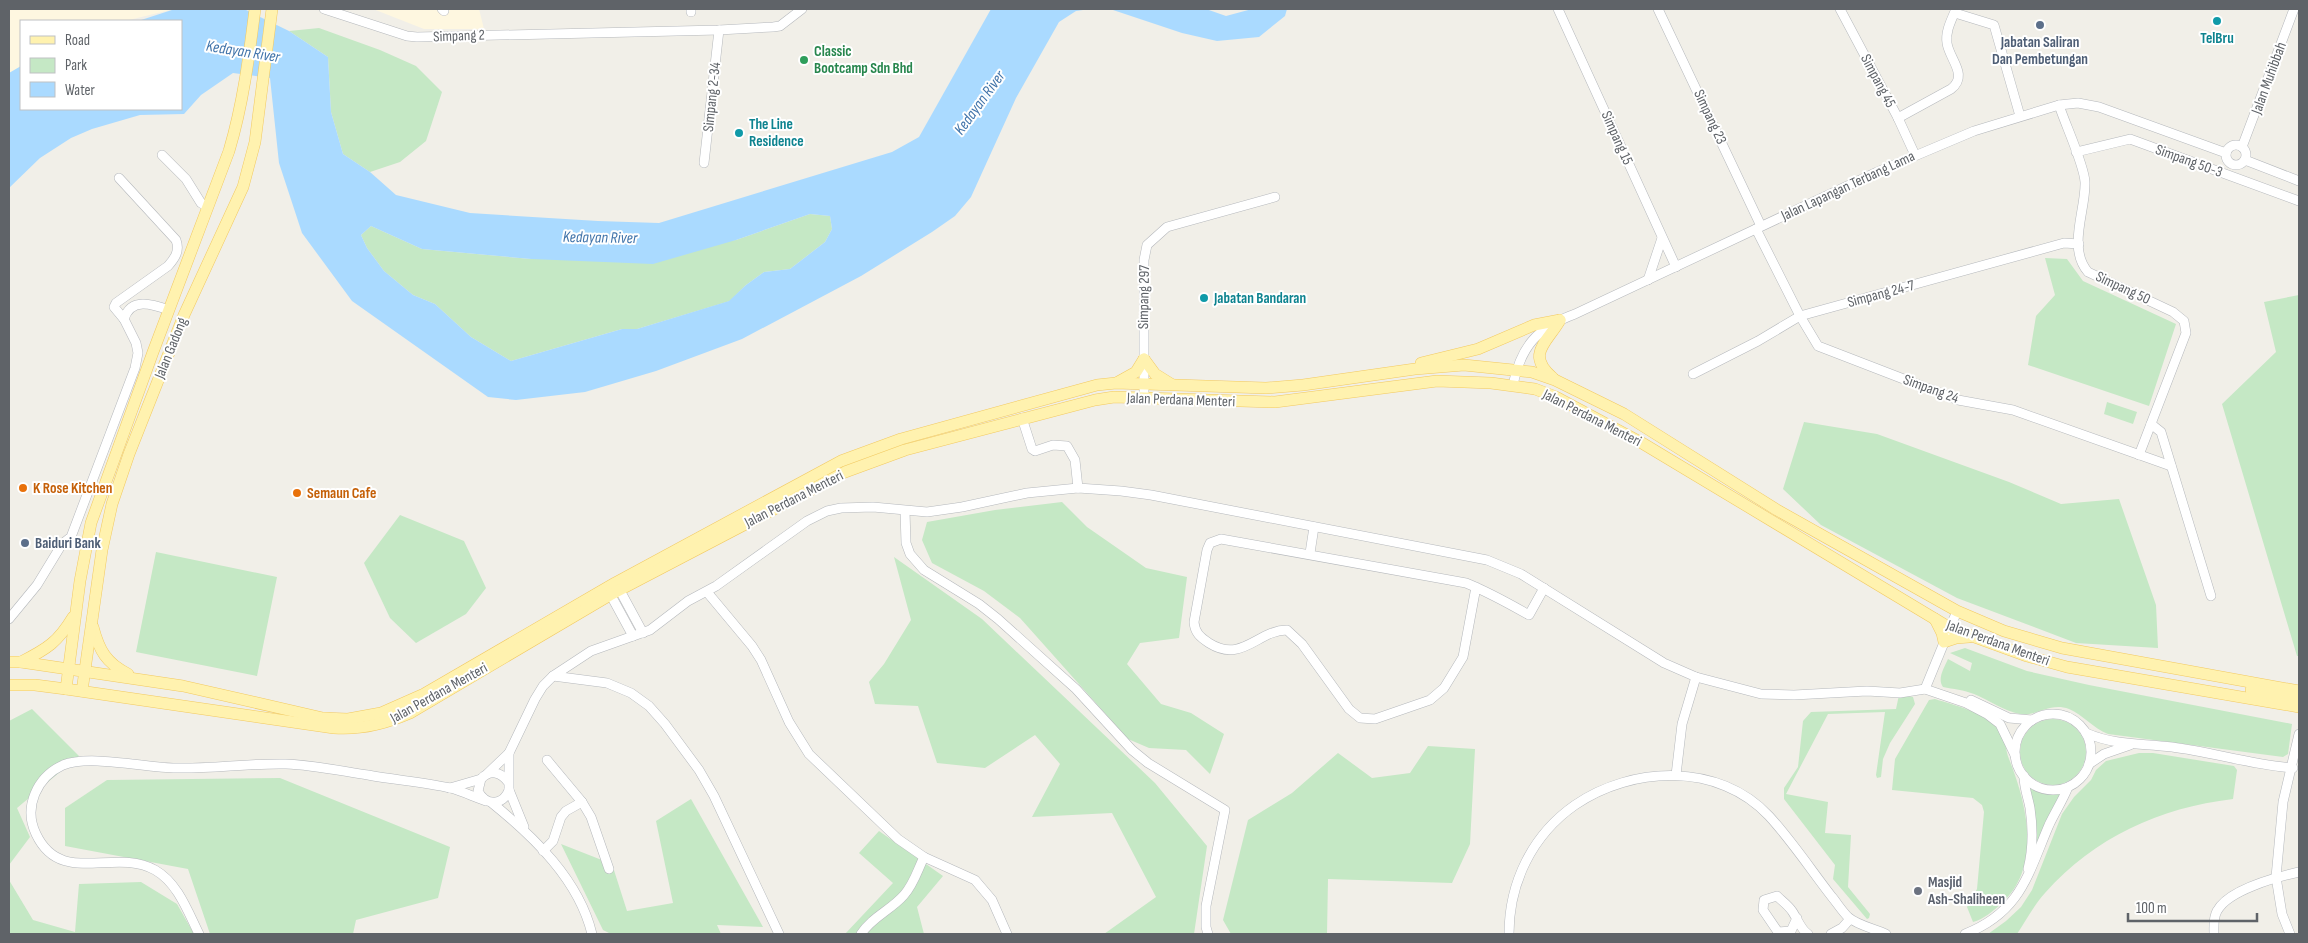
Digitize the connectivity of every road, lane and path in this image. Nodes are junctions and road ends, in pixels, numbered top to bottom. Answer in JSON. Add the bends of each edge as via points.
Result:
{"nodes":[{"id":1,"x":255,"y":9,"type":"edge"},
{"id":2,"x":272,"y":9,"type":"edge"},
{"id":3,"x":324,"y":9,"type":"edge"},
{"id":4,"x":802,"y":9,"type":"edge"},
{"id":5,"x":1558,"y":9,"type":"edge"},
{"id":6,"x":1658,"y":9,"type":"edge"},
{"id":7,"x":1840,"y":9,"type":"edge"},
{"id":8,"x":2294,"y":9,"type":"edge"},
{"id":9,"x":1955,"y":11,"type":"edge"},
{"id":10,"x":719,"y":30,"type":"junction"},
{"id":11,"x":2058,"y":105,"type":"junction"},
{"id":12,"x":2020,"y":116,"type":"junction"},
{"id":13,"x":1898,"y":118,"type":"junction"},
{"id":14,"x":2242,"y":147,"type":"junction"},
{"id":15,"x":2076,"y":152,"type":"junction"},
{"id":16,"x":2226,"y":153,"type":"junction"},
{"id":17,"x":162,"y":155,"type":"dead end"},
{"id":18,"x":1915,"y":155,"type":"junction"},
{"id":19,"x":2245,"y":160,"type":"junction"},
{"id":20,"x":704,"y":163,"type":"dead end"},
{"id":21,"x":118,"y":178,"type":"dead end"},
{"id":22,"x":2299,"y":181,"type":"edge"},
{"id":23,"x":1275,"y":197,"type":"dead end"},
{"id":24,"x":2299,"y":201,"type":"edge"},
{"id":25,"x":208,"y":207,"type":"junction"},
{"id":26,"x":1758,"y":228,"type":"junction"},
{"id":27,"x":1662,"y":238,"type":"junction"},
{"id":28,"x":2079,"y":244,"type":"junction"},
{"id":29,"x":1676,"y":267,"type":"junction"},
{"id":30,"x":1648,"y":280,"type":"junction"},
{"id":31,"x":169,"y":310,"type":"junction"},
{"id":32,"x":184,"y":315,"type":"junction"},
{"id":33,"x":1800,"y":316,"type":"junction"},
{"id":34,"x":124,"y":319,"type":"junction"},
{"id":35,"x":1560,"y":320,"type":"junction"},
{"id":36,"x":1144,"y":359,"type":"junction"},
{"id":37,"x":1516,"y":370,"type":"junction"},
{"id":38,"x":1386,"y":373,"type":"junction"},
{"id":39,"x":1694,"y":374,"type":"dead end"},
{"id":40,"x":1554,"y":380,"type":"junction"},
{"id":41,"x":1116,"y":383,"type":"junction"},
{"id":42,"x":1144,"y":384,"type":"junction"},
{"id":43,"x":1173,"y":385,"type":"junction"},
{"id":44,"x":1513,"y":385,"type":"junction"},
{"id":45,"x":1144,"y":398,"type":"junction"},
{"id":46,"x":1022,"y":418,"type":"junction"},
{"id":47,"x":2151,"y":424,"type":"junction"},
{"id":48,"x":2139,"y":455,"type":"junction"},
{"id":49,"x":2171,"y":466,"type":"junction"},
{"id":50,"x":1078,"y":488,"type":"junction"},
{"id":51,"x":905,"y":510,"type":"junction"},
{"id":52,"x":1314,"y":527,"type":"junction"},
{"id":53,"x":1310,"y":553,"type":"junction"},
{"id":54,"x":1476,"y":587,"type":"junction"},
{"id":55,"x":1544,"y":588,"type":"junction"},
{"id":56,"x":613,"y":589,"type":"junction"},
{"id":57,"x":707,"y":592,"type":"junction"},
{"id":58,"x":2211,"y":596,"type":"dead end"},
{"id":59,"x":1958,"y":611,"type":"junction"},
{"id":60,"x":76,"y":614,"type":"junction"},
{"id":61,"x":9,"y":619,"type":"edge"},
{"id":62,"x":1935,"y":619,"type":"junction"},
{"id":63,"x":91,"y":621,"type":"junction"},
{"id":64,"x":1950,"y":628,"type":"junction"},
{"id":65,"x":643,"y":633,"type":"junction"},
{"id":66,"x":633,"y":636,"type":"junction"},
{"id":67,"x":1976,"y":637,"type":"junction"},
{"id":68,"x":1944,"y":642,"type":"junction"},
{"id":69,"x":9,"y":662,"type":"edge"},
{"id":70,"x":21,"y":662,"type":"junction"},
{"id":71,"x":68,"y":669,"type":"junction"},
{"id":72,"x":84,"y":671,"type":"junction"},
{"id":73,"x":2195,"y":673,"type":"junction"},
{"id":74,"x":554,"y":676,"type":"junction"},
{"id":75,"x":1696,"y":677,"type":"junction"},
{"id":76,"x":136,"y":678,"type":"junction"},
{"id":77,"x":9,"y":685,"type":"edge"},
{"id":78,"x":66,"y":689,"type":"junction"},
{"id":79,"x":1925,"y":689,"type":"junction"},
{"id":80,"x":82,"y":691,"type":"junction"},
{"id":81,"x":2299,"y":691,"type":"edge"},
{"id":82,"x":1939,"y":693,"type":"junction"},
{"id":83,"x":2299,"y":702,"type":"edge"},
{"id":84,"x":2299,"y":707,"type":"edge"},
{"id":85,"x":2032,"y":720,"type":"junction"},
{"id":86,"x":2086,"y":733,"type":"junction"},
{"id":87,"x":2299,"y":734,"type":"edge"},
{"id":88,"x":2131,"y":745,"type":"junction"},
{"id":89,"x":509,"y":753,"type":"junction"},
{"id":90,"x":2016,"y":755,"type":"junction"},
{"id":91,"x":547,"y":760,"type":"dead end"},
{"id":92,"x":2090,"y":764,"type":"junction"},
{"id":93,"x":2293,"y":768,"type":"junction"},
{"id":94,"x":1676,"y":775,"type":"junction"},
{"id":95,"x":484,"y":776,"type":"junction"},
{"id":96,"x":2024,"y":776,"type":"junction"},
{"id":97,"x":509,"y":786,"type":"junction"},
{"id":98,"x":2068,"y":787,"type":"junction"},
{"id":99,"x":450,"y":788,"type":"junction"},
{"id":100,"x":489,"y":802,"type":"junction"},
{"id":101,"x":582,"y":802,"type":"junction"},
{"id":102,"x":526,"y":831,"type":"junction"},
{"id":103,"x":543,"y":851,"type":"junction"},
{"id":104,"x":924,"y":857,"type":"junction"},
{"id":105,"x":609,"y":869,"type":"dead end"},
{"id":106,"x":2299,"y":872,"type":"edge"},
{"id":107,"x":2276,"y":877,"type":"junction"},
{"id":108,"x":2025,"y":883,"type":"junction"},
{"id":109,"x":1798,"y":918,"type":"dead end"},
{"id":110,"x":1850,"y":919,"type":"junction"},
{"id":111,"x":199,"y":934,"type":"edge"},
{"id":112,"x":592,"y":934,"type":"edge"},
{"id":113,"x":779,"y":934,"type":"edge"},
{"id":114,"x":861,"y":934,"type":"edge"},
{"id":115,"x":1007,"y":934,"type":"edge"},
{"id":116,"x":1208,"y":934,"type":"edge"},
{"id":117,"x":1509,"y":934,"type":"edge"},
{"id":118,"x":1808,"y":934,"type":"edge"},
{"id":119,"x":1831,"y":934,"type":"edge"},
{"id":120,"x":1886,"y":934,"type":"edge"},
{"id":121,"x":1969,"y":934,"type":"edge"},
{"id":122,"x":2214,"y":934,"type":"edge"},
{"id":123,"x":2290,"y":934,"type":"edge"}],
"edges":[{"from":1,"to":25,"type":"main road","name":"Jalan Gadong","via":[[238,121]]},
{"from":2,"to":32,"type":"main road","name":"Jalan Gadong","via":[[255,142],[243,187]]},
{"from":3,"to":10,"type":"street","name":"Simpang 2","via":[[417,37]]},
{"from":4,"to":10,"type":"street","name":"Simpang 2","via":[[780,26]]},
{"from":5,"to":27,"type":"street","name":"Simpang 15"},
{"from":6,"to":26,"type":"street","name":"Simpang 23"},
{"from":7,"to":13,"type":"street","name":"Simpang 45"},
{"from":8,"to":14,"type":"street","name":"Jalan Muhibbah"},
{"from":9,"to":12,"type":"street","via":[[1994,25]]},
{"from":9,"to":13,"type":"street","via":[[1947,32],[1947,43],[1959,73],[1957,84]]},
{"from":10,"to":20,"type":"street","name":"Simpang 2-34"},
{"from":11,"to":12,"type":"street","name":"Jalan Lapangan Terbang Lama"},
{"from":11,"to":15,"type":"street","name":"Simpang 50"},
{"from":11,"to":16,"type":"street","name":"Jalan Lapangan Terbang Lama","via":[[2078,102],[2100,107]]},
{"from":12,"to":18,"type":"street","name":"Jalan Lapangan Terbang Lama"},
{"from":13,"to":18,"type":"street","name":"Simpang 45"},
{"from":14,"to":16,"type":"street","via":[[2232,145]]},
{"from":14,"to":19,"type":"street","via":[[2246,153]]},
{"from":15,"to":24,"type":"street","name":"Simpang 50-3","via":[[2130,139]]},
{"from":15,"to":28,"type":"street","name":"Simpang 50","via":[[2085,181]]},
{"from":16,"to":19,"type":"street","via":[[2232,165]]},
{"from":17,"to":25,"type":"street","via":[[186,179],[200,204]]},
{"from":18,"to":26,"type":"street","name":"Jalan Lapangan Terbang Lama"},
{"from":19,"to":22,"type":"street"},
{"from":21,"to":34,"type":"street","via":[[178,245],[175,258],[168,266],[116,303],[115,311]]},
{"from":23,"to":36,"type":"street","name":"Simpang 297","via":[[1167,227],[1147,245],[1144,260]]},
{"from":25,"to":31,"type":"main road","name":"Jalan Gadong"},
{"from":26,"to":29,"type":"street","name":"Jalan Lapangan Terbang Lama"},
{"from":26,"to":33,"type":"street","name":"Simpang 24"},
{"from":27,"to":29,"type":"street","name":"Simpang 15"},
{"from":27,"to":30,"type":"street"},
{"from":28,"to":33,"type":"street","name":"Simpang 24-7","via":[[2064,243]]},
{"from":28,"to":47,"type":"street","name":"Simpang 50","via":[[2082,265],[2088,272],[2173,312],[2184,321],[2186,334]]},
{"from":29,"to":30,"type":"street","name":"Jalan Lapangan Terbang Lama"},
{"from":30,"to":35,"type":"street","name":"Jalan Lapangan Terbang Lama"},
{"from":31,"to":32,"type":"main road"},
{"from":31,"to":34,"type":"street","via":[[137,304]]},
{"from":31,"to":60,"type":"main road","name":"Jalan Gadong","via":[[96,509],[86,546]]},
{"from":32,"to":63,"type":"main road","name":"Jalan Gadong","via":[[117,486]]},
{"from":33,"to":39,"type":"street","name":"Simpang 24-7"},
{"from":33,"to":48,"type":"street","name":"Simpang 24","via":[[1818,346],[1958,400],[2013,410]]},
{"from":34,"to":61,"type":"street","via":[[136,343],[135,368],[71,536],[62,544],[38,585]]},
{"from":35,"to":37,"type":"street","name":"Jalan Lapangan Terbang Lama","via":[[1536,334],[1525,348]]},
{"from":35,"to":38,"type":"main road","via":[[1534,325],[1478,349]]},
{"from":35,"to":40,"type":"main road","via":[[1540,347],[1538,358],[1544,371]]},
{"from":36,"to":41,"type":"main road","via":[[1136,372]]},
{"from":36,"to":42,"type":"street","name":"Simpang 297"},
{"from":36,"to":43,"type":"main road","via":[[1155,374]]},
{"from":37,"to":38,"type":"main road","name":"Jalan Perdana Menteri","via":[[1464,365]]},
{"from":37,"to":40,"type":"main road","name":"Jalan Perdana Menteri"},
{"from":37,"to":44,"type":"street","name":"Jalan Lapangan Terbang Lama"},
{"from":38,"to":43,"type":"main road","name":"Jalan Perdana Menteri","via":[[1303,386]]},
{"from":40,"to":59,"type":"main road","name":"Jalan Perdana Menteri","via":[[1624,414],[1777,510]]},
{"from":41,"to":42,"type":"main road","name":"Jalan Perdana Menteri"},
{"from":41,"to":56,"type":"main road","name":"Jalan Perdana Menteri","via":[[1082,388],[861,452],[820,471]]},
{"from":42,"to":43,"type":"main road","name":"Jalan Perdana Menteri"},
{"from":42,"to":45,"type":"street","name":"Simpang 297"},
{"from":44,"to":45,"type":"main road","name":"Jalan Perdana Menteri","via":[[1452,380],[1422,382],[1275,402]]},
{"from":44,"to":62,"type":"main road","name":"Jalan Perdana Menteri","via":[[1556,396],[1642,443]]},
{"from":45,"to":46,"type":"main road","name":"Jalan Perdana Menteri","via":[[1095,400]]},
{"from":46,"to":50,"type":"street","via":[[1032,449],[1061,444],[1067,446],[1078,472]]},
{"from":46,"to":56,"type":"main road","name":"Jalan Perdana Menteri","via":[[905,450],[845,472]]},
{"from":47,"to":48,"type":"street","name":"Simpang 50"},
{"from":47,"to":49,"type":"street","via":[[2160,432]]},
{"from":48,"to":49,"type":"street","name":"Simpang 24"},
{"from":49,"to":58,"type":"street"},
{"from":50,"to":51,"type":"street","via":[[1027,492],[946,510]]},
{"from":50,"to":52,"type":"street","via":[[1141,494]]},
{"from":51,"to":57,"type":"street","via":[[854,507],[827,511],[807,521]]},
{"from":51,"to":116,"type":"street","via":[[906,543],[917,563],[998,619],[1076,689],[1148,763],[1225,810],[1206,906]]},
{"from":52,"to":53,"type":"street"},
{"from":52,"to":55,"type":"street","via":[[1487,560]]},
{"from":53,"to":54,"type":"street"},
{"from":53,"to":54,"type":"street","via":[[1221,539],[1210,543],[1195,630],[1204,640],[1226,651],[1243,648],[1280,630],[1287,630],[1302,644],[1360,718],[1375,719],[1418,705],[1444,688],[1463,657]]},
{"from":54,"to":55,"type":"street","via":[[1528,615]]},
{"from":55,"to":75,"type":"street","via":[[1664,663]]},
{"from":56,"to":65,"type":"street"},
{"from":56,"to":66,"type":"street"},
{"from":56,"to":76,"type":"main road","name":"Jalan Perdana Menteri","via":[[411,701],[361,717],[323,718],[230,695]]},
{"from":56,"to":80,"type":"main road","name":"Jalan Perdana Menteri","via":[[410,712],[376,726],[320,727]]},
{"from":57,"to":65,"type":"street","via":[[688,601],[666,620]]},
{"from":57,"to":104,"type":"street","via":[[761,660],[789,722],[809,754],[898,840]]},
{"from":59,"to":64,"type":"street"},
{"from":59,"to":73,"type":"main road","name":"Jalan Perdana Menteri","via":[[2004,631],[2062,648]]},
{"from":60,"to":70,"type":"main road","via":[[62,637],[52,646]]},
{"from":60,"to":71,"type":"main road","name":"Jalan Gadong"},
{"from":62,"to":64,"type":"main road","name":"Jalan Perdana Menteri"},
{"from":62,"to":68,"type":"main road"},
{"from":63,"to":72,"type":"main road","name":"Jalan Gadong"},
{"from":63,"to":76,"type":"main road","via":[[99,649],[106,660]]},
{"from":64,"to":67,"type":"main road","name":"Jalan Perdana Menteri"},
{"from":64,"to":68,"type":"street"},
{"from":65,"to":66,"type":"street"},
{"from":66,"to":74,"type":"street","via":[[591,651]]},
{"from":67,"to":68,"type":"main road"},
{"from":67,"to":84,"type":"main road","name":"Jalan Perdana Menteri","via":[[2067,667]]},
{"from":68,"to":79,"type":"street"},
{"from":69,"to":70,"type":"main road"},
{"from":70,"to":71,"type":"main road"},
{"from":71,"to":72,"type":"main road"},
{"from":71,"to":78,"type":"main road","name":"Jalan Gadong"},
{"from":72,"to":76,"type":"main road"},
{"from":72,"to":80,"type":"main road","name":"Jalan Gadong"},
{"from":73,"to":81,"type":"main road","name":"Jalan Perdana Menteri"},
{"from":73,"to":83,"type":"main road","via":[[2211,683],[2296,698]]},
{"from":74,"to":89,"type":"street","via":[[535,699]]},
{"from":74,"to":113,"type":"street","via":[[607,683],[648,706],[665,724],[714,796]]},
{"from":75,"to":79,"type":"street","via":[[1761,694]]},
{"from":75,"to":94,"type":"street","via":[[1682,724]]},
{"from":77,"to":78,"type":"main road","name":"Jalan Perdana Menteri"},
{"from":78,"to":80,"type":"main road","name":"Jalan Perdana Menteri"},
{"from":79,"to":82,"type":"street"},
{"from":82,"to":85,"type":"street","via":[[1966,698],[2009,718]]},
{"from":82,"to":90,"type":"street","via":[[1994,719],[2007,734]]},
{"from":85,"to":86,"type":"street","via":[[2056,714],[2073,720]]},
{"from":85,"to":90,"type":"street","via":[[2017,741]]},
{"from":86,"to":88,"type":"street"},
{"from":86,"to":92,"type":"street","via":[[2090,743]]},
{"from":87,"to":93,"type":"street"},
{"from":88,"to":92,"type":"street","via":[[2104,754]]},
{"from":88,"to":93,"type":"street","via":[[2173,747]]},
{"from":89,"to":95,"type":"street"},
{"from":89,"to":97,"type":"street"},
{"from":90,"to":96,"type":"street"},
{"from":91,"to":101,"type":"street"},
{"from":92,"to":98,"type":"street","via":[[2077,782]]},
{"from":93,"to":107,"type":"street","via":[[2283,802]]},
{"from":94,"to":110,"type":"street","via":[[1716,783],[1754,802],[1791,841]]},
{"from":94,"to":117,"type":"street","via":[[1643,777],[1608,787],[1577,804],[1552,825],[1533,847],[1520,874],[1511,908]]},
{"from":95,"to":97,"type":"street","via":[[496,772],[503,775]]},
{"from":95,"to":99,"type":"street"},
{"from":95,"to":100,"type":"street","via":[[478,791]]},
{"from":96,"to":98,"type":"street","via":[[2045,789]]},
{"from":96,"to":108,"type":"street","via":[[2032,841]]},
{"from":97,"to":100,"type":"street","via":[[503,800]]},
{"from":97,"to":102,"type":"street"},
{"from":98,"to":108,"type":"street"},
{"from":99,"to":100,"type":"street"},
{"from":99,"to":111,"type":"street","via":[[287,764],[176,768],[84,761],[65,764],[41,781],[30,807],[36,834],[54,856],[82,865],[118,861],[155,870],[172,884]]},
{"from":100,"to":102,"type":"street"},
{"from":101,"to":103,"type":"street","via":[[560,817],[553,841]]},
{"from":101,"to":105,"type":"street","via":[[598,832]]},
{"from":102,"to":103,"type":"street"},
{"from":103,"to":112,"type":"street","via":[[580,900]]},
{"from":104,"to":114,"type":"street","via":[[904,896],[871,921]]},
{"from":104,"to":115,"type":"street","via":[[975,880],[992,900]]},
{"from":106,"to":107,"type":"street"},
{"from":107,"to":122,"type":"street","via":[[2224,903],[2216,912]]},
{"from":107,"to":123,"type":"street","via":[[2282,914]]},
{"from":108,"to":121,"type":"street","via":[[2003,912]]},
{"from":109,"to":118,"type":"street","via":[[1804,933]]},
{"from":110,"to":119,"type":"street"},
{"from":110,"to":120,"type":"street"}]}
